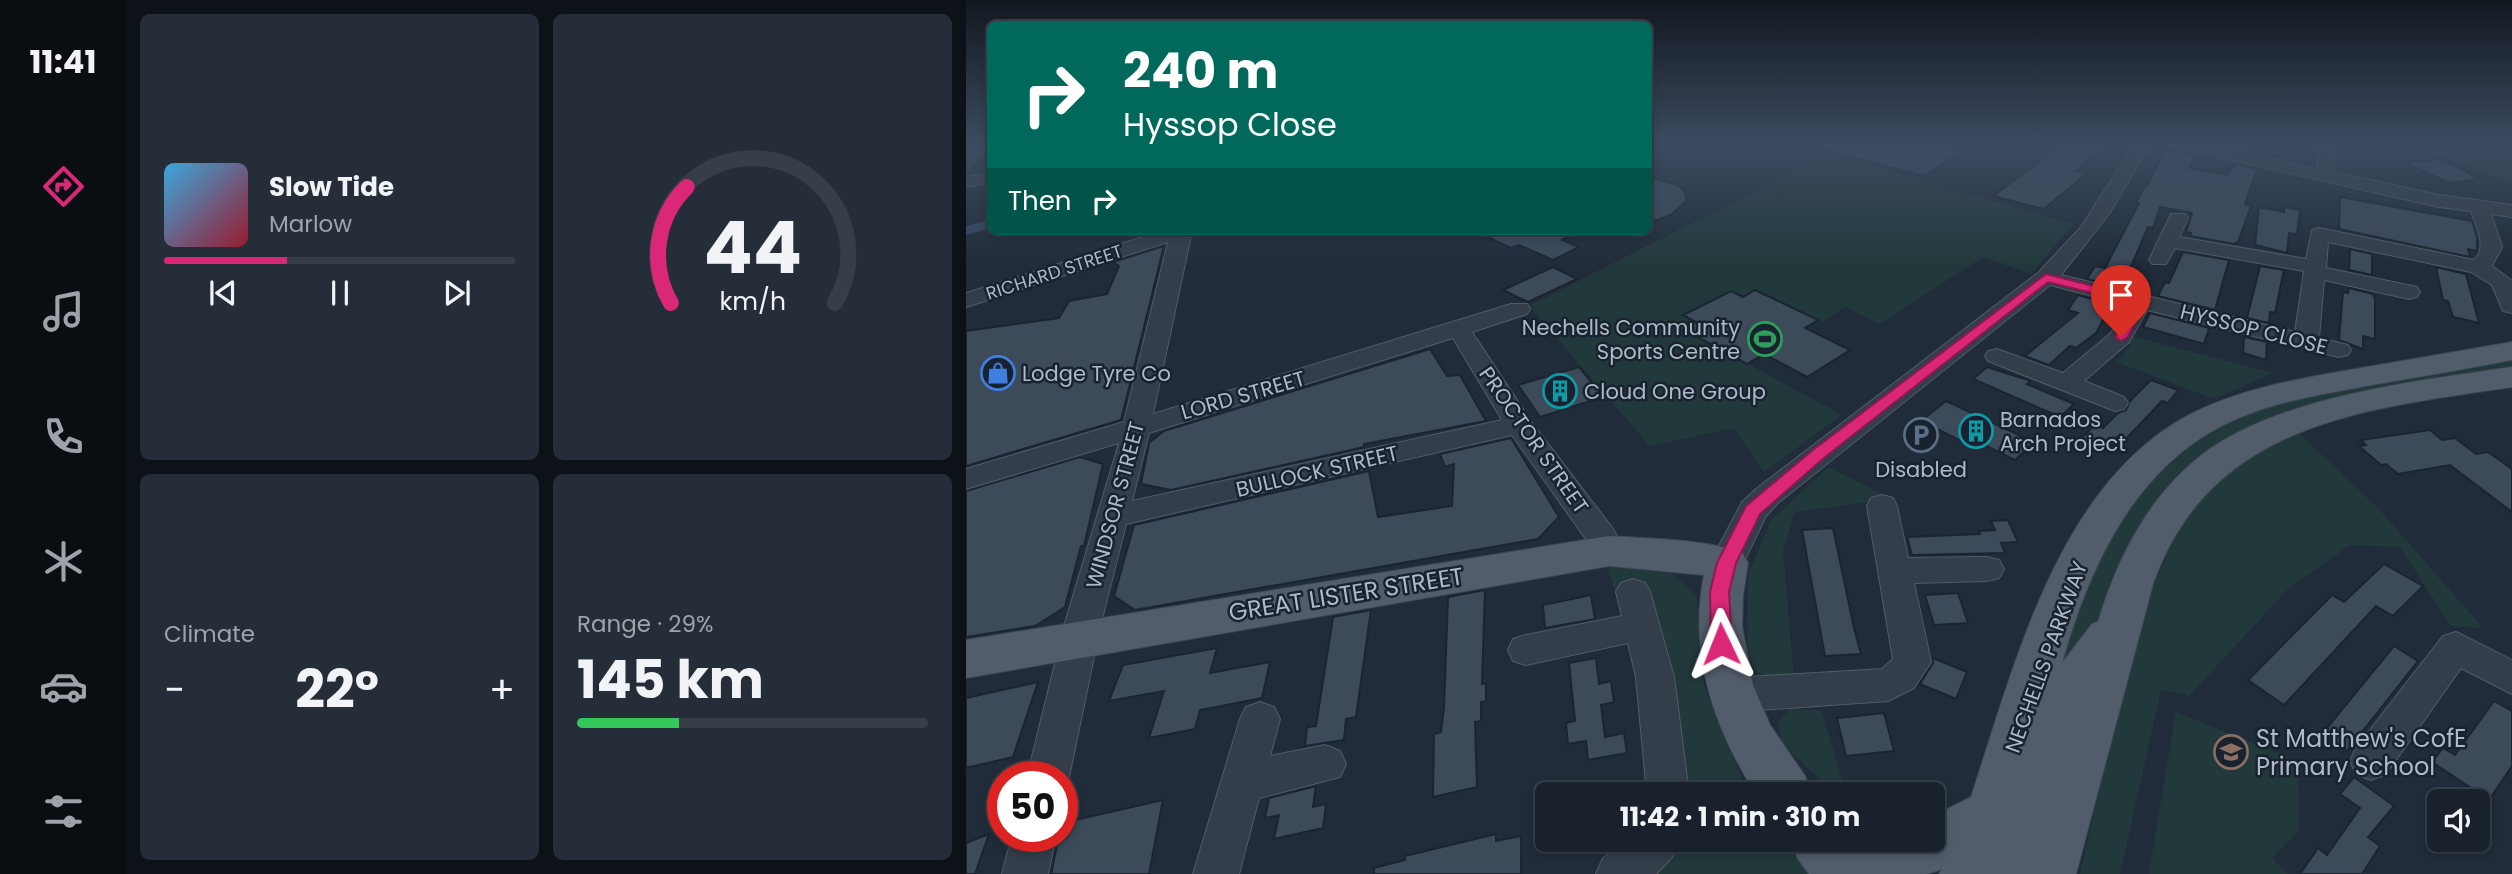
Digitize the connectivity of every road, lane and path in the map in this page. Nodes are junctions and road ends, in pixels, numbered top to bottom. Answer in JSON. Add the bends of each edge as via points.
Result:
{"nodes":[{"id":1,"x":2119,"y":184,"type":"edge"},
{"id":2,"x":2364,"y":184,"type":"edge"},
{"id":3,"x":2479,"y":207,"type":"junction"},
{"id":4,"x":2512,"y":211,"type":"edge"},
{"id":5,"x":2178,"y":218,"type":"dead end"},
{"id":6,"x":1169,"y":235,"type":"edge"},
{"id":7,"x":1180,"y":235,"type":"edge"},
{"id":8,"x":2168,"y":241,"type":"junction"},
{"id":9,"x":2160,"y":260,"type":"dead end"},
{"id":10,"x":2478,"y":267,"type":"junction"},
{"id":11,"x":2315,"y":269,"type":"junction"},
{"id":12,"x":2046,"y":278,"type":"junction"},
{"id":13,"x":2409,"y":292,"type":"dead end"},
{"id":14,"x":972,"y":300,"type":"edge"},
{"id":15,"x":2140,"y":302,"type":"junction"},
{"id":16,"x":2511,"y":306,"type":"edge"},
{"id":17,"x":1519,"y":309,"type":"dead end"},
{"id":18,"x":1459,"y":329,"type":"junction"},
{"id":19,"x":2306,"y":342,"type":"junction"},
{"id":20,"x":2339,"y":350,"type":"dead end"},
{"id":21,"x":2512,"y":351,"type":"edge"},
{"id":22,"x":1997,"y":356,"type":"dead end"},
{"id":23,"x":2512,"y":377,"type":"edge"},
{"id":24,"x":2065,"y":384,"type":"junction"},
{"id":25,"x":2115,"y":403,"type":"dead end"},
{"id":26,"x":1519,"y":425,"type":"junction"},
{"id":27,"x":1137,"y":426,"type":"junction"},
{"id":28,"x":966,"y":479,"type":"edge"},
{"id":29,"x":1882,"y":506,"type":"dead end"},
{"id":30,"x":1114,"y":516,"type":"junction"},
{"id":31,"x":1609,"y":551,"type":"junction"},
{"id":32,"x":1727,"y":563,"type":"junction"},
{"id":33,"x":1987,"y":569,"type":"dead end"},
{"id":34,"x":1894,"y":571,"type":"junction"},
{"id":35,"x":2122,"y":617,"type":"junction"},
{"id":36,"x":1082,"y":637,"type":"junction"},
{"id":37,"x":1526,"y":650,"type":"dead end"},
{"id":38,"x":966,"y":659,"type":"edge"},
{"id":39,"x":2512,"y":678,"type":"edge"},
{"id":40,"x":1731,"y":695,"type":"junction"},
{"id":41,"x":1260,"y":719,"type":"dead end"},
{"id":42,"x":1052,"y":761,"type":"edge"},
{"id":43,"x":2371,"y":761,"type":"dead end"},
{"id":44,"x":1325,"y":764,"type":"dead end"},
{"id":45,"x":1240,"y":782,"type":"junction"},
{"id":46,"x":1667,"y":782,"type":"edge"},
{"id":47,"x":1777,"y":782,"type":"edge"},
{"id":48,"x":1993,"y":814,"type":"junction"},
{"id":49,"x":1945,"y":839,"type":"edge"},
{"id":50,"x":1030,"y":852,"type":"edge"},
{"id":51,"x":1646,"y":852,"type":"edge"},
{"id":52,"x":1827,"y":852,"type":"edge"},
{"id":53,"x":1859,"y":852,"type":"edge"},
{"id":54,"x":1025,"y":874,"type":"edge"},
{"id":55,"x":1216,"y":874,"type":"edge"},
{"id":56,"x":1619,"y":874,"type":"edge"},
{"id":57,"x":1843,"y":874,"type":"edge"},
{"id":58,"x":1888,"y":874,"type":"edge"},
{"id":59,"x":1968,"y":874,"type":"edge"},
{"id":60,"x":2007,"y":874,"type":"edge"},
{"id":61,"x":2047,"y":874,"type":"edge"}],
"edges":[{"from":1,"to":12,"type":"street","via":[[2072,254]]},
{"from":2,"to":3,"type":"street"},
{"from":3,"to":4,"type":"street"},
{"from":3,"to":10,"type":"street","via":[[2492,247]]},
{"from":5,"to":8,"type":"street"},
{"from":6,"to":14,"type":"street","name":"RICHARD STREET"},
{"from":7,"to":27,"type":"street","name":"WINDSOR STREET"},
{"from":8,"to":9,"type":"street"},
{"from":8,"to":11,"type":"street"},
{"from":10,"to":11,"type":"street","via":[[2322,225]]},
{"from":10,"to":16,"type":"street","via":[[2502,282]]},
{"from":11,"to":13,"type":"street"},
{"from":11,"to":19,"type":"street"},
{"from":12,"to":15,"type":"street","name":"HYSSOP CLOSE"},
{"from":12,"to":32,"type":"street","via":[[1767,496],[1753,510]]},
{"from":15,"to":19,"type":"street","name":"HYSSOP CLOSE"},
{"from":15,"to":24,"type":"street","via":[[2121,337]]},
{"from":17,"to":18,"type":"street","name":"LORD STREET"},
{"from":18,"to":26,"type":"street","name":"PROCTOR STREET"},
{"from":18,"to":27,"type":"street","name":"LORD STREET"},
{"from":19,"to":20,"type":"street","name":"HYSSOP CLOSE"},
{"from":21,"to":48,"type":"main road","name":"NECHELLS PARKWAY","via":[[2276,395],[2194,427],[2155,456],[2101,520],[2066,589]]},
{"from":22,"to":24,"type":"street"},
{"from":23,"to":35,"type":"main road","via":[[2312,416],[2228,453],[2206,470],[2151,541]]},
{"from":24,"to":25,"type":"street"},
{"from":26,"to":30,"type":"street","name":"BULLOCK STREET"},
{"from":26,"to":31,"type":"street","name":"PROCTOR STREET"},
{"from":27,"to":28,"type":"street","name":"LORD STREET"},
{"from":27,"to":30,"type":"street","name":"WINDSOR STREET"},
{"from":29,"to":34,"type":"street"},
{"from":30,"to":36,"type":"street","name":"WINDSOR STREET"},
{"from":31,"to":32,"type":"main road","name":"GREAT LISTER STREET"},
{"from":31,"to":36,"type":"main road","name":"GREAT LISTER STREET"},
{"from":32,"to":40,"type":"main road","via":[[1720,600],[1721,644]]},
{"from":33,"to":34,"type":"street"},
{"from":34,"to":40,"type":"street","via":[[1912,662],[1901,677],[1888,685]]},
{"from":35,"to":60,"type":"main road","via":[[2075,682],[2045,747]]},
{"from":35,"to":61,"type":"main road"},
{"from":36,"to":38,"type":"main road","name":"GREAT LISTER STREET"},
{"from":36,"to":42,"type":"street","name":"WINDSOR STREET"},
{"from":37,"to":46,"type":"street","via":[[1637,609],[1655,677]]},
{"from":39,"to":43,"type":"street","via":[[2456,647]]},
{"from":40,"to":47,"type":"main road","via":[[1758,755]]},
{"from":41,"to":45,"type":"street"},
{"from":44,"to":45,"type":"street"},
{"from":45,"to":55,"type":"street"},
{"from":48,"to":49,"type":"main road"},
{"from":48,"to":59,"type":"main road","name":"NECHELLS PARKWAY"},
{"from":50,"to":54,"type":"street"},
{"from":51,"to":56,"type":"street"},
{"from":52,"to":57,"type":"main road"},
{"from":53,"to":58,"type":"main road"}]}
